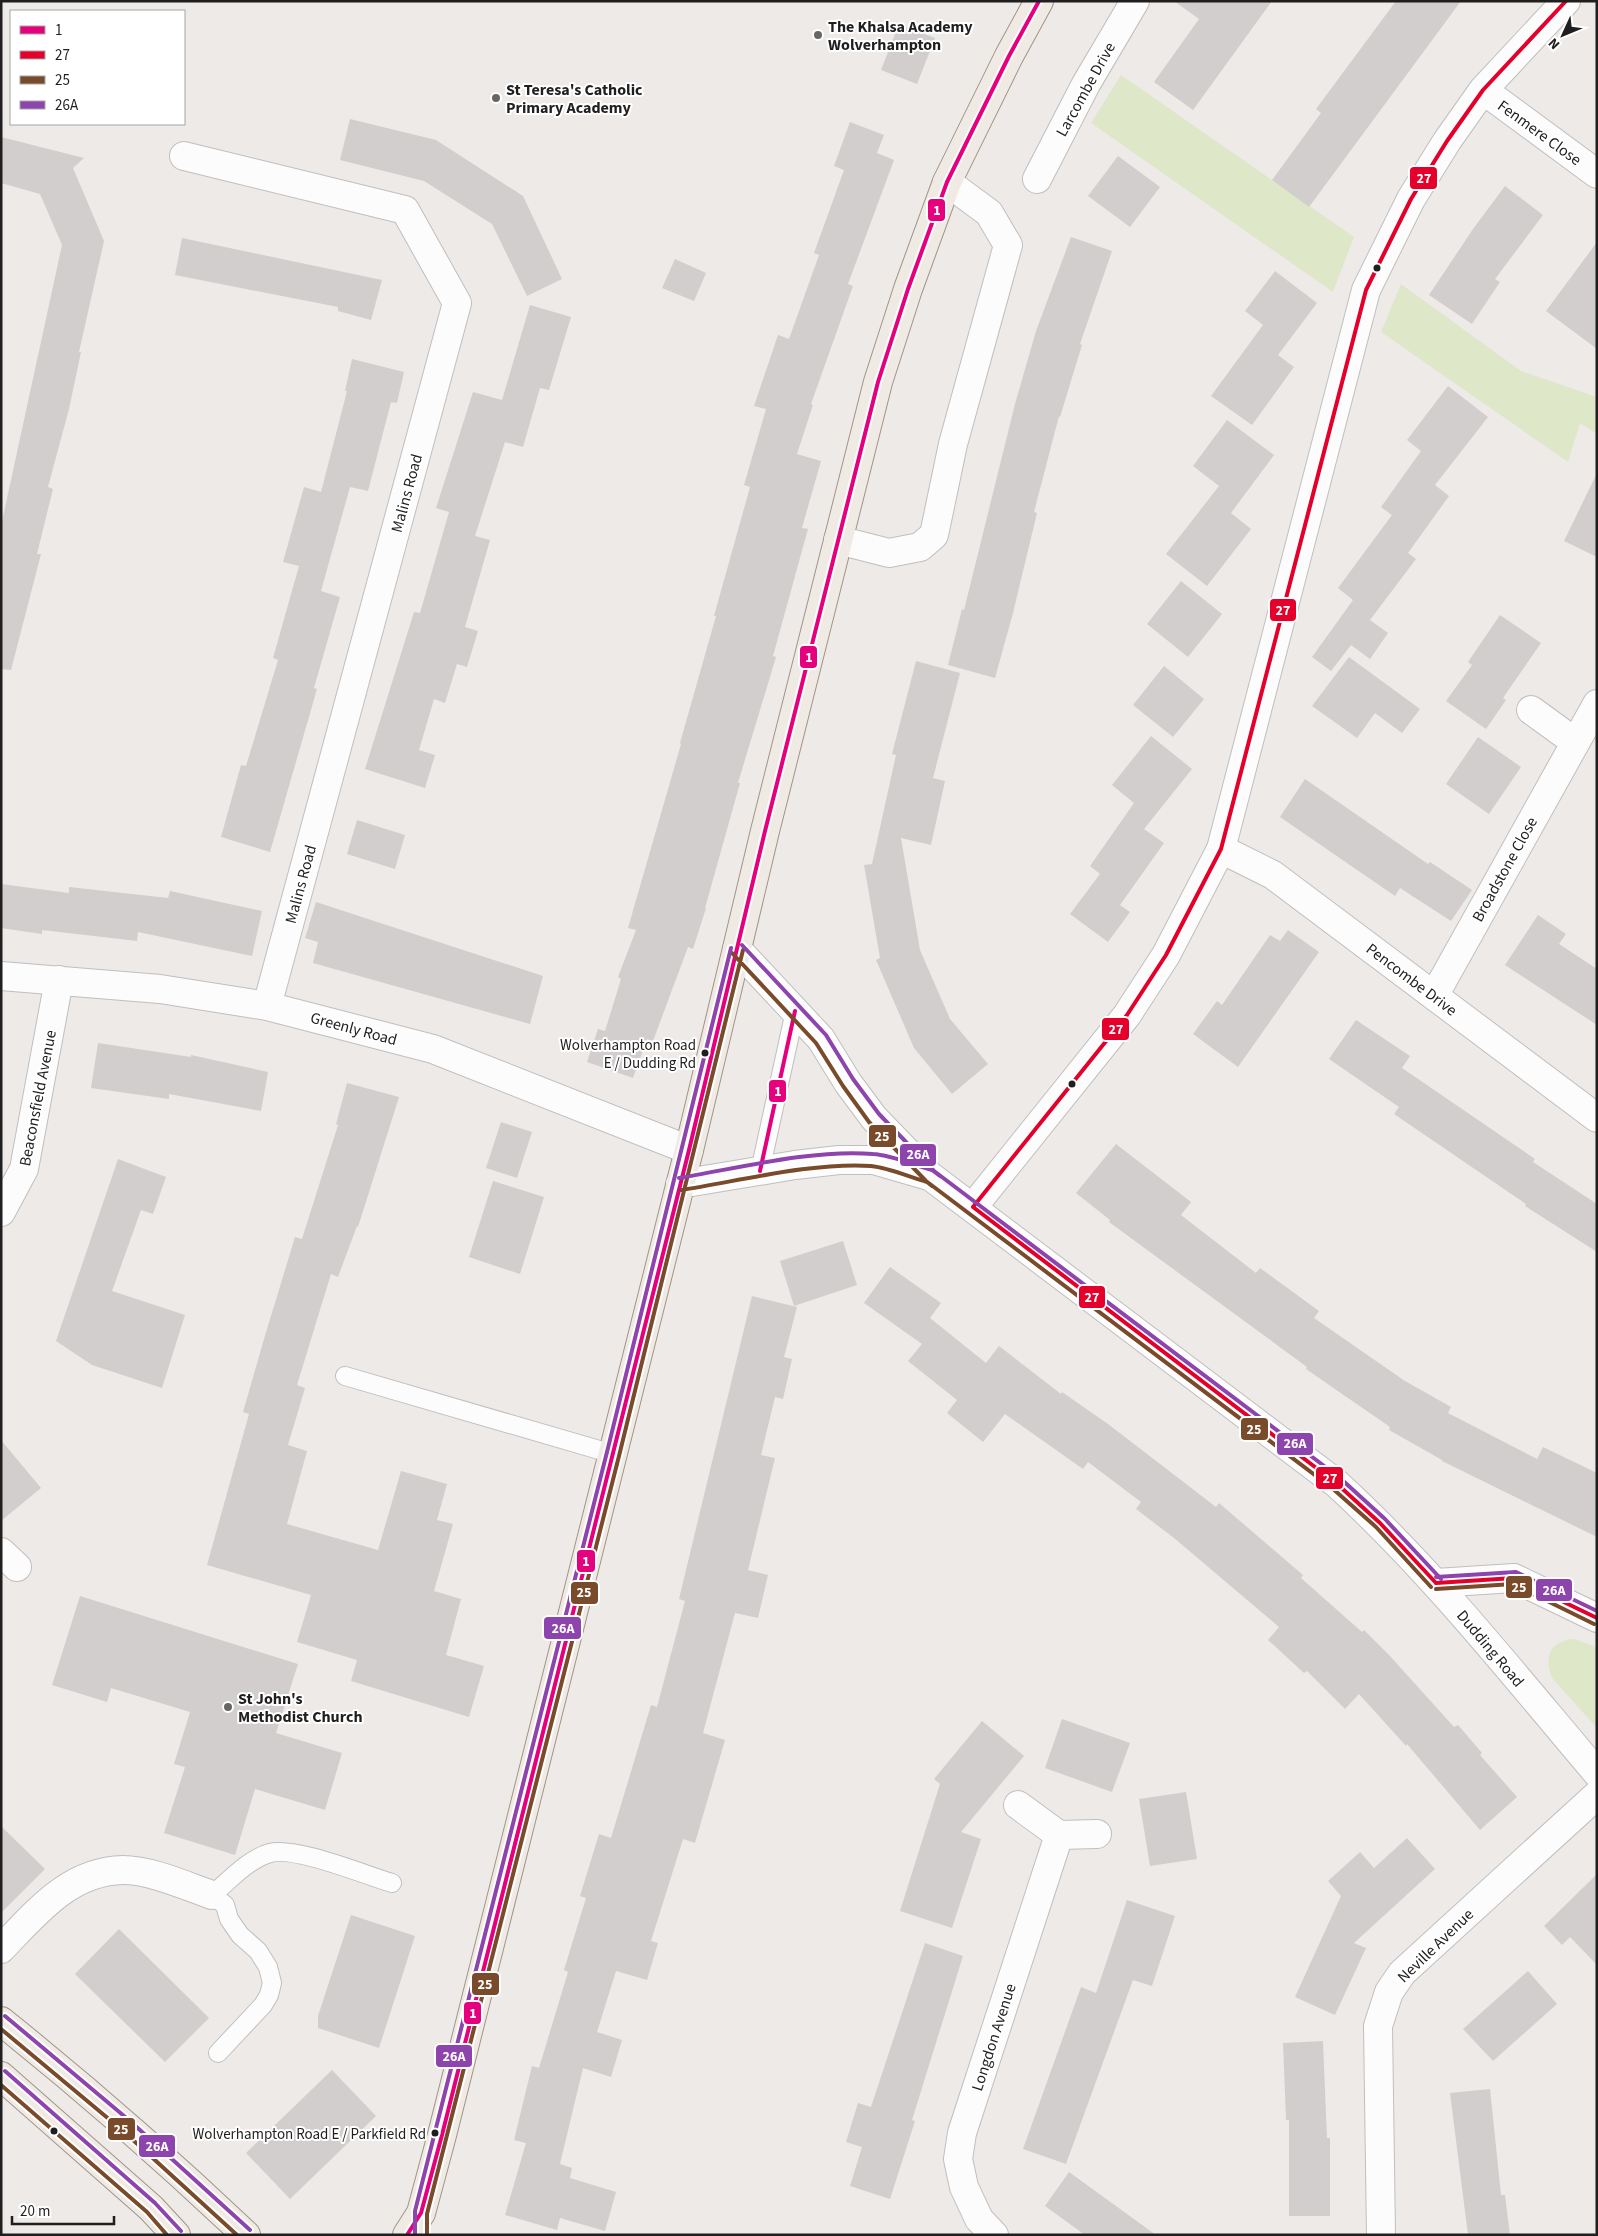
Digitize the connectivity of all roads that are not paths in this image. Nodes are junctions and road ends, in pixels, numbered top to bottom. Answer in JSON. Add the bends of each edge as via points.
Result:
{"nodes":[{"id":1,"x":1039,"y":1,"type":"edge"},
{"id":2,"x":1135,"y":1,"type":"edge"},
{"id":3,"x":1566,"y":1,"type":"edge"},
{"id":4,"x":1483,"y":90,"type":"junction"},
{"id":5,"x":184,"y":156,"type":"dead end"},
{"id":6,"x":1597,"y":174,"type":"edge"},
{"id":7,"x":1037,"y":179,"type":"dead end"},
{"id":8,"x":947,"y":182,"type":"junction"},
{"id":9,"x":838,"y":540,"type":"junction"},
{"id":10,"x":1597,"y":704,"type":"edge"},
{"id":11,"x":1531,"y":710,"type":"dead end"},
{"id":12,"x":1575,"y":742,"type":"junction"},
{"id":13,"x":1221,"y":849,"type":"junction"},
{"id":14,"x":737,"y":949,"type":"junction"},
{"id":15,"x":1,"y":976,"type":"edge"},
{"id":16,"x":59,"y":980,"type":"junction"},
{"id":17,"x":1434,"y":996,"type":"junction"},
{"id":18,"x":267,"y":1006,"type":"junction"},
{"id":19,"x":795,"y":1011,"type":"junction"},
{"id":20,"x":1597,"y":1118,"type":"edge"},
{"id":21,"x":689,"y":1150,"type":"junction"},
{"id":22,"x":760,"y":1171,"type":"junction"},
{"id":23,"x":930,"y":1176,"type":"junction"},
{"id":24,"x":680,"y":1184,"type":"junction"},
{"id":25,"x":972,"y":1207,"type":"junction"},
{"id":26,"x":1,"y":1212,"type":"edge"},
{"id":27,"x":345,"y":1376,"type":"dead end"},
{"id":28,"x":613,"y":1454,"type":"junction"},
{"id":29,"x":1436,"y":1583,"type":"junction"},
{"id":30,"x":1597,"y":1618,"type":"edge"},
{"id":31,"x":1597,"y":1773,"type":"edge"},
{"id":32,"x":1597,"y":1795,"type":"edge"},
{"id":33,"x":1018,"y":1806,"type":"dead end"},
{"id":34,"x":1097,"y":1834,"type":"dead end"},
{"id":35,"x":1059,"y":1835,"type":"junction"},
{"id":36,"x":392,"y":1883,"type":"dead end"},
{"id":37,"x":212,"y":1895,"type":"junction"},
{"id":38,"x":1,"y":1949,"type":"edge"},
{"id":39,"x":1,"y":2021,"type":"edge"},
{"id":40,"x":218,"y":2053,"type":"dead end"},
{"id":41,"x":1,"y":2076,"type":"edge"},
{"id":42,"x":416,"y":2228,"type":"edge"},
{"id":43,"x":176,"y":2235,"type":"edge"},
{"id":44,"x":246,"y":2235,"type":"edge"},
{"id":45,"x":398,"y":2235,"type":"edge"},
{"id":46,"x":994,"y":2235,"type":"edge"},
{"id":47,"x":1382,"y":2235,"type":"edge"}],
"edges":[{"from":1,"to":8,"type":"main road"},
{"from":2,"to":7,"type":"street","name":"Larcombe Drive","via":[[1086,84]]},
{"from":3,"to":4,"type":"street"},
{"from":4,"to":6,"type":"street","name":"Fenmere Close"},
{"from":4,"to":13,"type":"street","via":[[1411,199],[1366,290]]},
{"from":5,"to":18,"type":"street","name":"Malins Road","via":[[405,210],[457,303]]},
{"from":8,"to":9,"type":"main road","via":[[878,382]]},
{"from":8,"to":9,"type":"street","via":[[989,214],[1008,245],[953,444],[934,535],[920,548],[889,553]]},
{"from":9,"to":14,"type":"main road"},
{"from":10,"to":12,"type":"street","name":"Broadstone Close"},
{"from":11,"to":12,"type":"street"},
{"from":12,"to":17,"type":"street","name":"Broadstone Close"},
{"from":13,"to":17,"type":"street","name":"Pencombe Drive","via":[[1273,875]]},
{"from":13,"to":25,"type":"street","via":[[1166,954],[1127,1015]]},
{"from":14,"to":19,"type":"street","name":"Dudding Road"},
{"from":14,"to":21,"type":"main road"},
{"from":15,"to":16,"type":"street","name":"Greenly Road"},
{"from":16,"to":18,"type":"street","name":"Greenly Road","via":[[160,989]]},
{"from":16,"to":26,"type":"street","name":"Beaconsfield Avenue","via":[[24,1169]]},
{"from":17,"to":20,"type":"street","name":"Pencombe Drive"},
{"from":18,"to":21,"type":"street","name":"Greenly Road","via":[[433,1049]]},
{"from":19,"to":22,"type":"lane"},
{"from":19,"to":23,"type":"street","name":"Dudding Road","via":[[820,1039],[874,1118]]},
{"from":21,"to":24,"type":"main road"},
{"from":22,"to":23,"type":"street","via":[[839,1160],[874,1160]]},
{"from":22,"to":24,"type":"street"},
{"from":23,"to":25,"type":"street","name":"Dudding Road"},
{"from":24,"to":28,"type":"main road"},
{"from":25,"to":29,"type":"street","name":"Dudding Road","via":[[1336,1483],[1380,1523]]},
{"from":27,"to":28,"type":"lane"},
{"from":28,"to":42,"type":"main road"},
{"from":29,"to":30,"type":"street","via":[[1514,1578]]},
{"from":29,"to":31,"type":"street","name":"Dudding Road"},
{"from":32,"to":47,"type":"street","name":"Neville Avenue","via":[[1402,1973],[1389,1992],[1378,2026]]},
{"from":33,"to":35,"type":"street"},
{"from":34,"to":35,"type":"street"},
{"from":35,"to":46,"type":"street","name":"Longdon Avenue","via":[[962,2133],[958,2159],[964,2187],[979,2218]]},
{"from":36,"to":37,"type":"lane","via":[[280,1851],[251,1862]]},
{"from":37,"to":38,"type":"street","via":[[155,1876],[124,1870],[92,1876],[72,1883],[49,1900]]},
{"from":37,"to":40,"type":"lane","via":[[225,1905],[229,1919],[240,1935],[258,1951],[268,1967],[272,1983],[263,2005]]},
{"from":39,"to":44,"type":"main road","via":[[136,2132]]},
{"from":41,"to":43,"type":"main road","via":[[151,2208]]},
{"from":42,"to":45,"type":"main road"}]}
